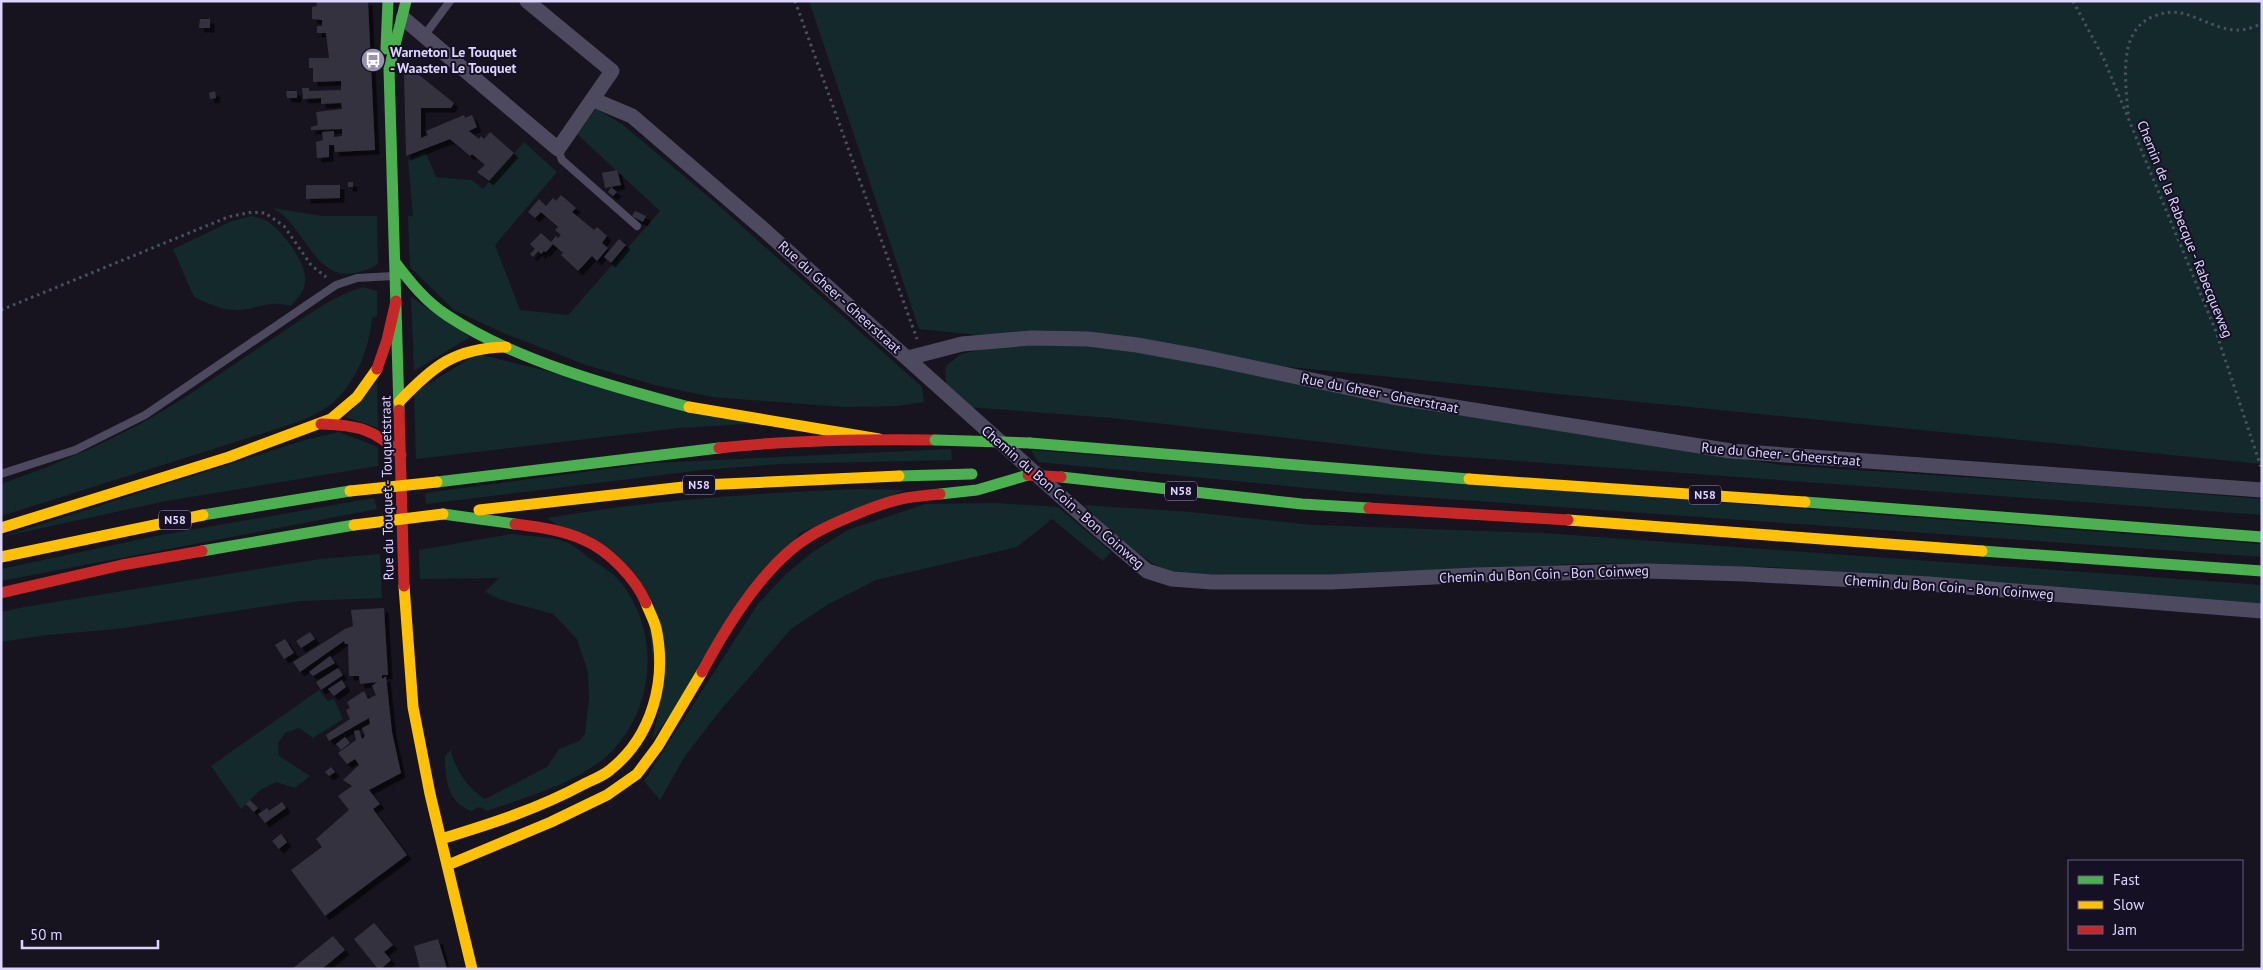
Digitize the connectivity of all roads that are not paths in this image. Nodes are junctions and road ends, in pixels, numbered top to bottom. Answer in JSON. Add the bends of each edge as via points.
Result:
{"nodes":[{"id":1,"x":388,"y":1,"type":"edge"},
{"id":2,"x":406,"y":1,"type":"edge"},
{"id":3,"x":450,"y":1,"type":"edge"},
{"id":4,"x":527,"y":1,"type":"edge"},
{"id":5,"x":403,"y":18,"type":"junction"},
{"id":6,"x":424,"y":36,"type":"junction"},
{"id":7,"x":389,"y":70,"type":"junction"},
{"id":8,"x":594,"y":100,"type":"junction"},
{"id":9,"x":558,"y":149,"type":"junction"},
{"id":10,"x":637,"y":226,"type":"dead end"},
{"id":11,"x":395,"y":262,"type":"junction"},
{"id":12,"x":395,"y":276,"type":"junction"},
{"id":13,"x":396,"y":301,"type":"junction"},
{"id":14,"x":507,"y":347,"type":"junction"},
{"id":15,"x":915,"y":356,"type":"junction"},
{"id":16,"x":400,"y":402,"type":"junction"},
{"id":17,"x":321,"y":424,"type":"junction"},
{"id":18,"x":879,"y":439,"type":"junction"},
{"id":19,"x":401,"y":455,"type":"junction"},
{"id":20,"x":1,"y":474,"type":"edge"},
{"id":21,"x":1028,"y":475,"type":"junction"},
{"id":22,"x":2262,"y":490,"type":"edge"},
{"id":23,"x":443,"y":514,"type":"junction"},
{"id":24,"x":1,"y":528,"type":"edge"},
{"id":25,"x":2262,"y":536,"type":"edge"},
{"id":26,"x":1,"y":557,"type":"edge"},
{"id":27,"x":2262,"y":571,"type":"edge"},
{"id":28,"x":1,"y":593,"type":"edge"},
{"id":29,"x":2262,"y":611,"type":"edge"},
{"id":30,"x":441,"y":839,"type":"junction"},
{"id":31,"x":448,"y":865,"type":"junction"},
{"id":32,"x":472,"y":969,"type":"edge"}],
"edges":[{"from":1,"to":7,"type":"main road"},
{"from":2,"to":5,"type":"main road","name":"Rue du Touquet - Touquetstraat"},
{"from":3,"to":6,"type":"lane"},
{"from":4,"to":8,"type":"street","via":[[612,71]]},
{"from":5,"to":6,"type":"street"},
{"from":5,"to":7,"type":"main road","name":"Rue du Touquet - Touquetstraat"},
{"from":6,"to":9,"type":"street"},
{"from":7,"to":11,"type":"main road","name":"Rue du Touquet - Touquetstraat"},
{"from":8,"to":9,"type":"street"},
{"from":8,"to":15,"type":"street","name":"Rue du Gheer - Gheerstraat","via":[[632,116]]},
{"from":9,"to":10,"type":"lane","via":[[562,160]]},
{"from":11,"to":12,"type":"main road","name":"Rue du Touquet - Touquetstraat"},
{"from":11,"to":14,"type":"main road","via":[[415,289],[435,307]]},
{"from":12,"to":13,"type":"main road","name":"Rue du Touquet - Touquetstraat"},
{"from":12,"to":20,"type":"lane","via":[[357,278],[336,286],[145,415],[75,450]]},
{"from":13,"to":16,"type":"main road","name":"Rue du Touquet - Touquetstraat"},
{"from":13,"to":17,"type":"main road","via":[[377,369],[357,397]]},
{"from":14,"to":16,"type":"main road","via":[[470,349],[447,358],[421,378]]},
{"from":14,"to":18,"type":"main road","via":[[609,385],[689,407]]},
{"from":15,"to":22,"type":"street","name":"Rue du Gheer - Gheerstraat","via":[[972,343],[1031,338],[1088,339],[1208,358],[1392,397],[1731,452]]},
{"from":15,"to":29,"type":"street","name":"Chemin du Bon Coin - Bon Coinweg","via":[[953,401],[1140,565],[1147,571],[1172,579],[1331,582],[1647,571],[1930,584]]},
{"from":16,"to":19,"type":"main road","name":"Rue du Touquet - Touquetstraat"},
{"from":17,"to":19,"type":"main road","via":[[365,428],[384,438]]},
{"from":17,"to":24,"type":"main road","via":[[229,457]]},
{"from":18,"to":25,"type":"main road","number":"N58","bridge":true,"via":[[1030,443],[1548,485]]},
{"from":18,"to":26,"type":"main road","number":"N58","bridge":true,"via":[[746,445],[350,491],[210,513]]},
{"from":19,"to":30,"type":"main road","name":"Rue du Touquet - Touquetstraat","via":[[404,596],[413,707]]},
{"from":21,"to":23,"type":"main road","number":"N58","via":[[957,474],[701,485]]},
{"from":21,"to":27,"type":"main road","number":"N58","bridge":true,"via":[[1302,504]]},
{"from":21,"to":31,"type":"main road","via":[[977,490],[904,498],[853,516],[807,538],[781,560],[744,601],[689,697],[637,774],[607,795],[551,822]]},
{"from":23,"to":28,"type":"main road","number":"N58","bridge":true,"via":[[354,525],[122,565]]},
{"from":23,"to":30,"type":"main road","via":[[544,528],[585,540],[619,564],[642,594],[656,627],[660,664],[648,723],[633,746],[610,770],[556,799]]},
{"from":30,"to":31,"type":"main road","name":"Rue du Touquet - Touquetstraat"},
{"from":31,"to":32,"type":"main road","name":"Rue du Touquet - Touquetstraat"}]}
